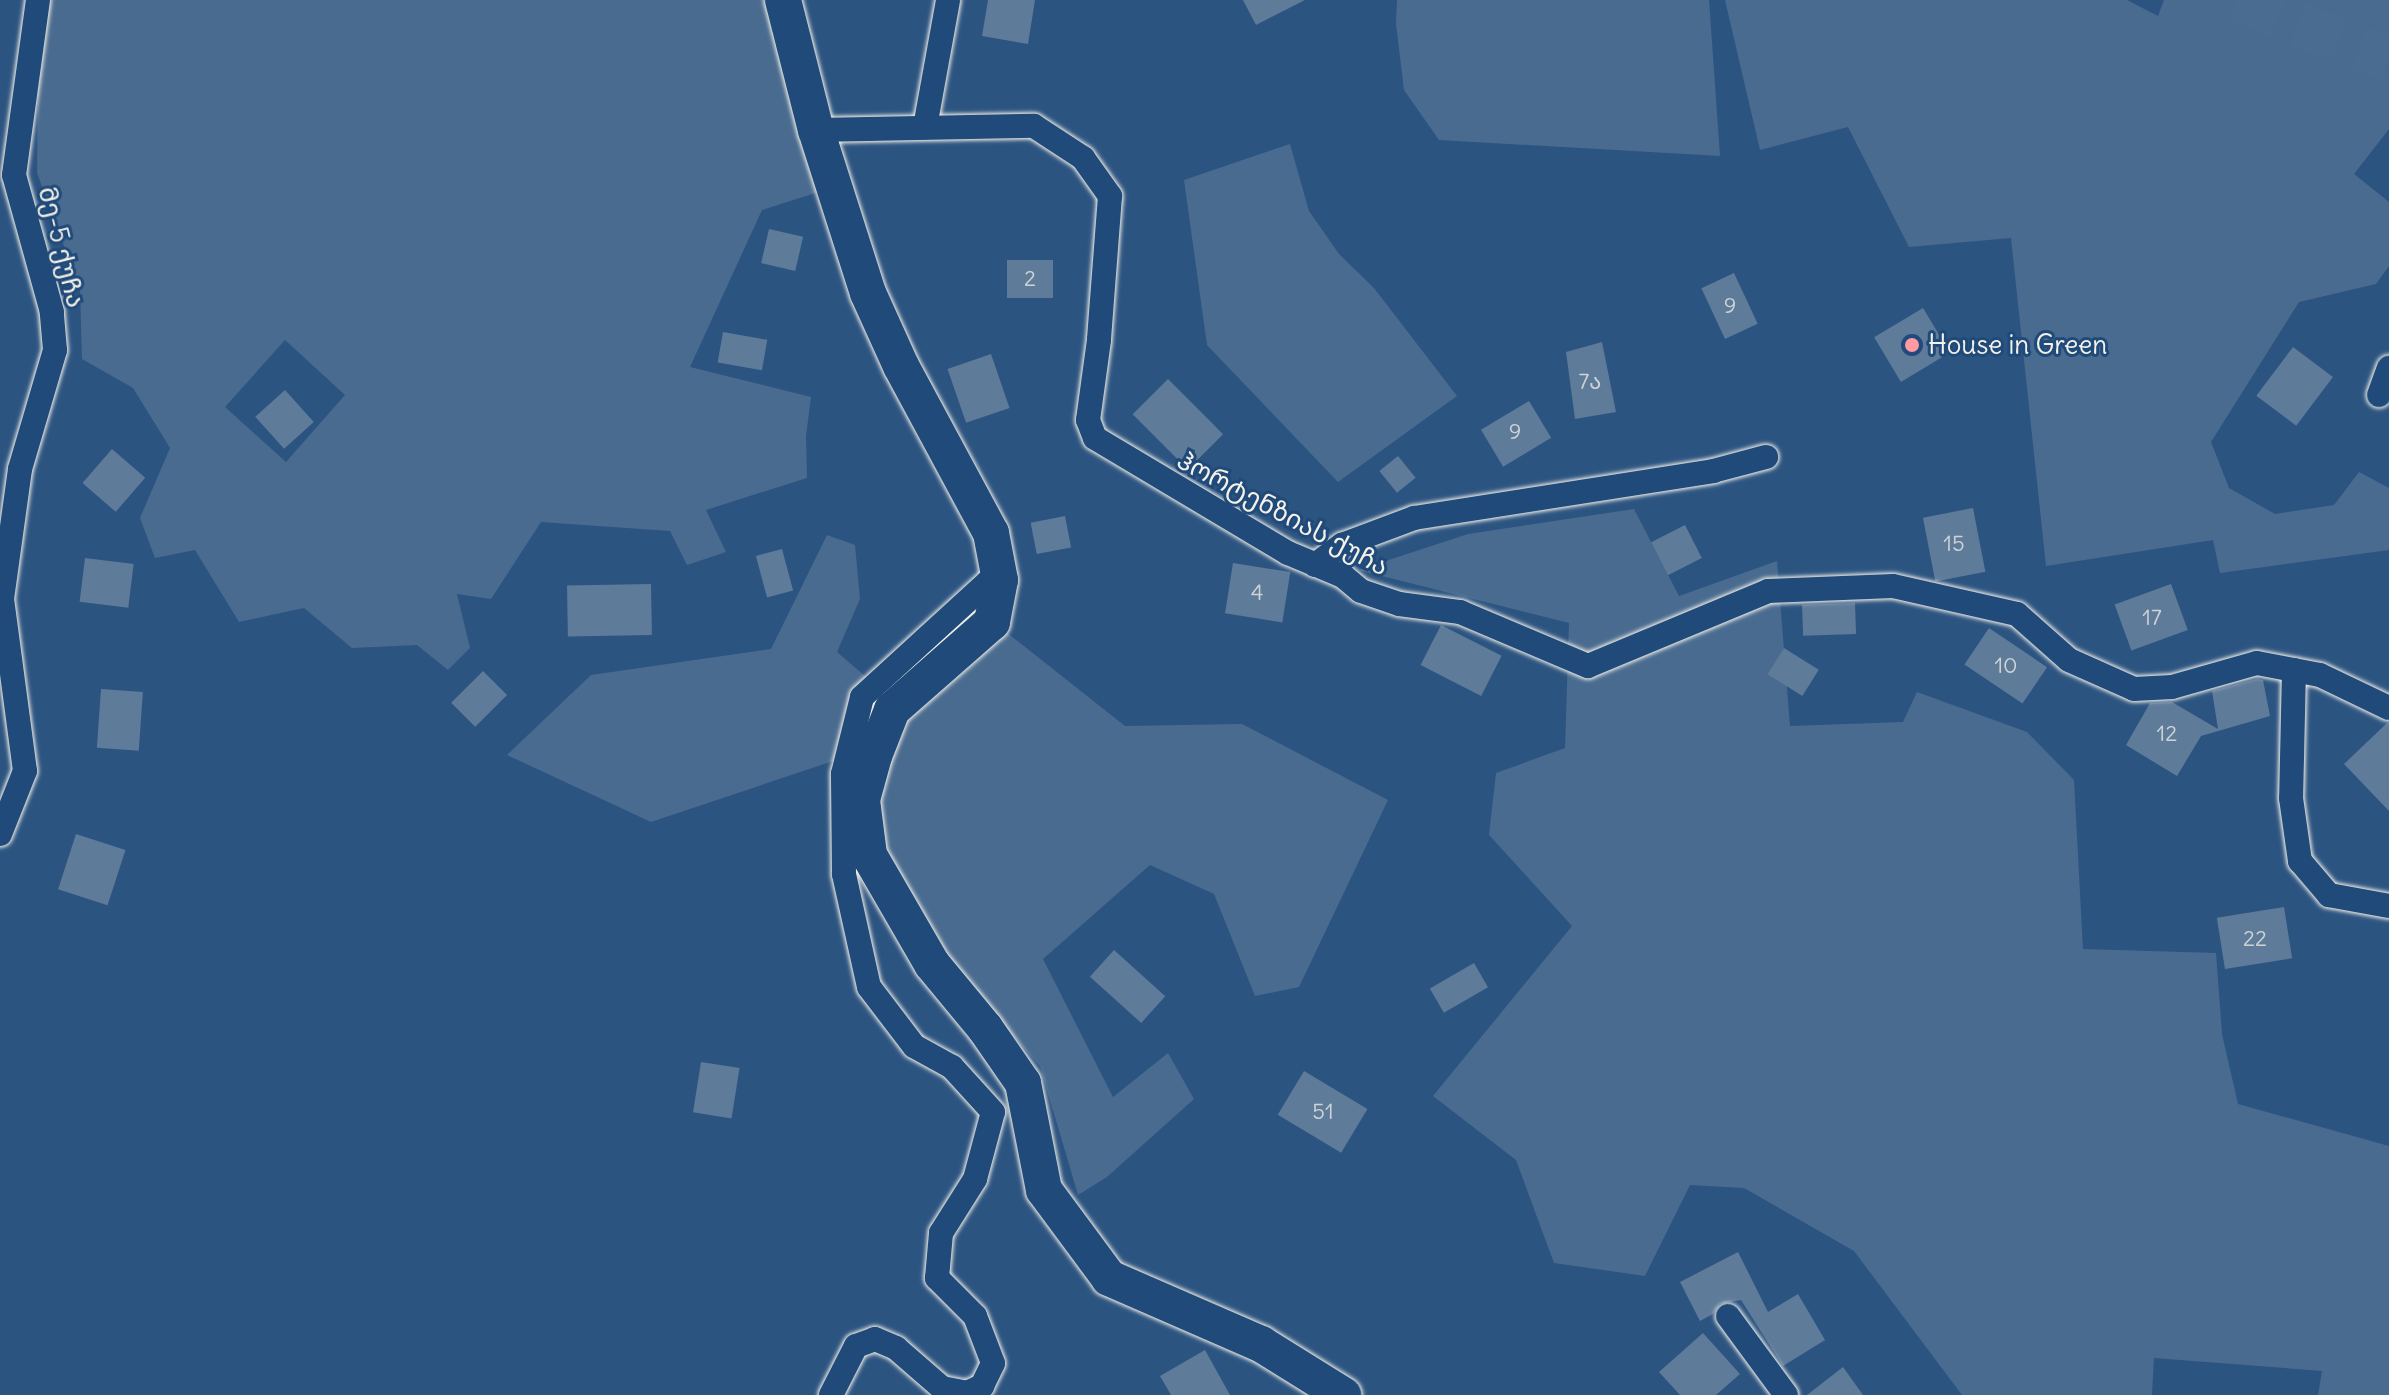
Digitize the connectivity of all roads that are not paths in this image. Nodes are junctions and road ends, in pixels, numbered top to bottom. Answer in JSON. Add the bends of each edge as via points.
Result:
{"nodes":[{"id":1,"x":38,"y":0,"type":"edge"},
{"id":2,"x":783,"y":0,"type":"edge"},
{"id":3,"x":948,"y":0,"type":"edge"},
{"id":4,"x":925,"y":127,"type":"junction"},
{"id":5,"x":816,"y":130,"type":"junction"},
{"id":6,"x":2389,"y":368,"type":"edge"},
{"id":7,"x":2379,"y":395,"type":"dead end"},
{"id":8,"x":1766,"y":457,"type":"dead end"},
{"id":9,"x":1315,"y":565,"type":"junction"},
{"id":10,"x":1000,"y":580,"type":"junction"},
{"id":11,"x":2294,"y":670,"type":"junction"},
{"id":12,"x":2389,"y":708,"type":"edge"},
{"id":13,"x":0,"y":834,"type":"edge"},
{"id":14,"x":2389,"y":906,"type":"edge"},
{"id":15,"x":1728,"y":1316,"type":"dead end"},
{"id":16,"x":995,"y":1385,"type":"edge"},
{"id":17,"x":831,"y":1395,"type":"edge"},
{"id":18,"x":1343,"y":1395,"type":"edge"},
{"id":19,"x":1786,"y":1395,"type":"edge"}],
"edges":[{"from":1,"to":13,"type":"street","name":"მე-5 ქუჩა","via":[[14,175],[52,312],[55,350],[20,469],[2,599],[25,771]]},
{"from":2,"to":5,"type":"street"},
{"from":3,"to":4,"type":"street"},
{"from":4,"to":5,"type":"street","name":"ჰორტენზიას ქუჩა"},
{"from":4,"to":9,"type":"street","name":"ჰორტენზიას ქუჩა","via":[[1034,126],[1083,158],[1110,196],[1088,420],[1095,438]]},
{"from":5,"to":10,"type":"street","via":[[868,293],[991,533]]},
{"from":6,"to":7,"type":"street"},
{"from":8,"to":9,"type":"street","via":[[1713,471],[1414,518],[1342,545]]},
{"from":9,"to":11,"type":"street","name":"ჰორტენზიას ქუჩა","via":[[1343,576],[1361,591],[1399,604],[1460,612],[1588,666],[1768,591],[1893,586],[2017,614],[2069,660],[2134,689],[2172,687],[2257,663]]},
{"from":10,"to":16,"type":"street","via":[[988,582],[862,697],[843,774],[844,874],[869,987],[914,1046],[952,1067],[993,1112],[975,1179],[941,1233],[937,1278],[975,1316],[993,1363]]},
{"from":10,"to":18,"type":"street","via":[[992,622],[892,710],[862,800],[869,855],[932,964],[1023,1083],[1044,1190],[1109,1278],[1261,1344]]},
{"from":11,"to":12,"type":"street","name":"ჰორტენზიას ქუჩა","via":[[2320,675]]},
{"from":11,"to":14,"type":"street","via":[[2291,798],[2300,861],[2329,895]]},
{"from":15,"to":19,"type":"street"},
{"from":16,"to":17,"type":"street","via":[[967,1393],[942,1388],[896,1348],[875,1339],[856,1346]]}]}
